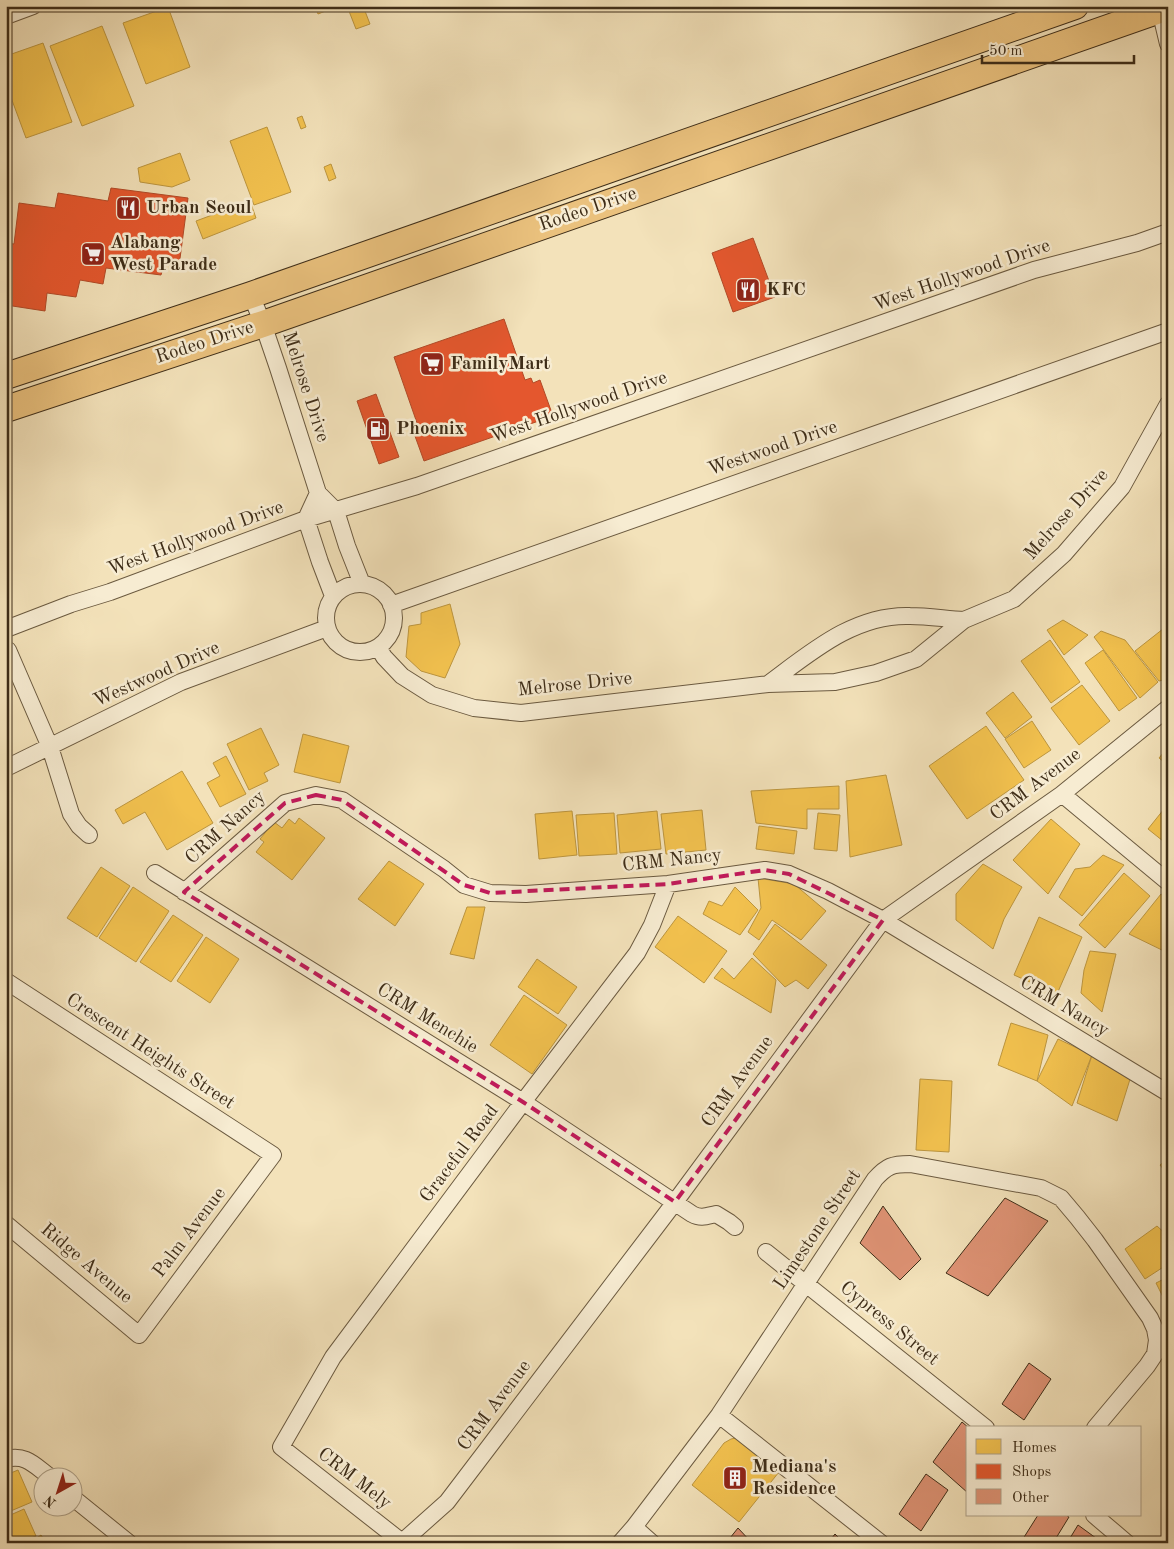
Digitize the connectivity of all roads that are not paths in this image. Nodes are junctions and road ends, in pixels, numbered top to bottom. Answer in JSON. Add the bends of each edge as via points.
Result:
{"nodes":[{"id":1,"x":33,"y":6,"type":"edge"},
{"id":2,"x":1075,"y":6,"type":"edge"},
{"id":3,"x":1162,"y":8,"type":"edge"},
{"id":4,"x":6,"y":16,"type":"edge"},
{"id":5,"x":1168,"y":44,"type":"edge"},
{"id":6,"x":1168,"y":232,"type":"edge"},
{"id":7,"x":251,"y":295,"type":"junction"},
{"id":8,"x":263,"y":324,"type":"junction"},
{"id":9,"x":1168,"y":332,"type":"edge"},
{"id":10,"x":6,"y":376,"type":"edge"},
{"id":11,"x":1168,"y":404,"type":"edge"},
{"id":12,"x":6,"y":409,"type":"edge"},
{"id":13,"x":318,"y":493,"type":"junction"},
{"id":14,"x":336,"y":511,"type":"junction"},
{"id":15,"x":306,"y":519,"type":"junction"},
{"id":16,"x":362,"y":584,"type":"junction"},
{"id":17,"x":333,"y":596,"type":"junction"},
{"id":18,"x":391,"y":604,"type":"junction"},
{"id":19,"x":964,"y":620,"type":"junction"},
{"id":20,"x":327,"y":628,"type":"junction"},
{"id":21,"x":6,"y":629,"type":"edge"},
{"id":22,"x":378,"y":646,"type":"junction"},
{"id":23,"x":8,"y":650,"type":"dead end"},
{"id":24,"x":768,"y":684,"type":"junction"},
{"id":25,"x":1168,"y":708,"type":"edge"},
{"id":26,"x":50,"y":747,"type":"junction"},
{"id":27,"x":6,"y":768,"type":"edge"},
{"id":28,"x":1062,"y":794,"type":"junction"},
{"id":29,"x":89,"y":835,"type":"dead end"},
{"id":30,"x":155,"y":873,"type":"dead end"},
{"id":31,"x":1168,"y":882,"type":"edge"},
{"id":32,"x":668,"y":884,"type":"junction"},
{"id":33,"x":184,"y":892,"type":"junction"},
{"id":34,"x":883,"y":920,"type":"junction"},
{"id":35,"x":6,"y":981,"type":"edge"},
{"id":36,"x":1168,"y":1094,"type":"edge"},
{"id":37,"x":523,"y":1102,"type":"junction"},
{"id":38,"x":273,"y":1155,"type":"joint"},
{"id":39,"x":675,"y":1202,"type":"junction"},
{"id":40,"x":6,"y":1224,"type":"edge"},
{"id":41,"x":735,"y":1227,"type":"dead end"},
{"id":42,"x":766,"y":1252,"type":"dead end"},
{"id":43,"x":806,"y":1284,"type":"junction"},
{"id":44,"x":139,"y":1335,"type":"joint"},
{"id":45,"x":719,"y":1415,"type":"junction"},
{"id":46,"x":984,"y":1426,"type":"edge"},
{"id":47,"x":1097,"y":1426,"type":"edge"},
{"id":48,"x":281,"y":1447,"type":"joint"},
{"id":49,"x":6,"y":1458,"type":"edge"},
{"id":50,"x":36,"y":1466,"type":"edge"},
{"id":51,"x":82,"y":1504,"type":"edge"},
{"id":52,"x":1095,"y":1516,"type":"edge"},
{"id":53,"x":634,"y":1527,"type":"junction"},
{"id":54,"x":402,"y":1542,"type":"edge"},
{"id":55,"x":129,"y":1543,"type":"edge"},
{"id":56,"x":620,"y":1543,"type":"edge"},
{"id":57,"x":652,"y":1543,"type":"edge"},
{"id":58,"x":881,"y":1543,"type":"edge"},
{"id":59,"x":1127,"y":1543,"type":"edge"}],
"edges":[{"from":1,"to":4,"type":"street"},
{"from":2,"to":7,"type":"main road","name":"Rodeo Drive"},
{"from":3,"to":5,"type":"street"},
{"from":3,"to":8,"type":"main road","name":"Rodeo Drive"},
{"from":6,"to":14,"type":"street","name":"West Hollywood Drive","via":[[1034,270],[417,486]]},
{"from":7,"to":8,"type":"street","name":"Melrose Drive"},
{"from":7,"to":10,"type":"main road","name":"Rodeo Drive"},
{"from":8,"to":12,"type":"main road","name":"Rodeo Drive"},
{"from":8,"to":13,"type":"street","name":"Melrose Drive"},
{"from":9,"to":18,"type":"street","name":"Westwood Drive"},
{"from":11,"to":19,"type":"street","name":"Melrose Drive","via":[[1122,487],[1064,554],[1014,599]]},
{"from":13,"to":14,"type":"street","name":"Melrose Drive"},
{"from":13,"to":15,"type":"street"},
{"from":14,"to":15,"type":"street","name":"West Hollywood Drive"},
{"from":14,"to":16,"type":"street","name":"Melrose Drive"},
{"from":15,"to":17,"type":"street"},
{"from":15,"to":21,"type":"street","name":"West Hollywood Drive"},
{"from":16,"to":17,"type":"street","via":[[341,589]]},
{"from":16,"to":18,"type":"street","via":[[374,587]]},
{"from":17,"to":20,"type":"street","via":[[328,606]]},
{"from":18,"to":22,"type":"street","via":[[392,628],[387,639]]},
{"from":19,"to":24,"type":"street","name":"Melrose Drive","via":[[916,658],[876,673],[835,682]]},
{"from":19,"to":24,"type":"street","name":"Melrose Drive","via":[[909,616],[874,620],[821,645]]},
{"from":20,"to":22,"type":"street","via":[[339,645],[348,650],[368,651]]},
{"from":20,"to":26,"type":"street","name":"Westwood Drive","via":[[181,682]]},
{"from":22,"to":24,"type":"street","name":"Melrose Drive","via":[[402,676],[432,695],[474,708],[521,713]]},
{"from":23,"to":26,"type":"street"},
{"from":25,"to":28,"type":"street","name":"CRM Avenue"},
{"from":26,"to":27,"type":"street","name":"Westwood Drive"},
{"from":26,"to":29,"type":"street","via":[[70,814]]},
{"from":28,"to":31,"type":"street"},
{"from":28,"to":34,"type":"street","name":"CRM Avenue"},
{"from":30,"to":33,"type":"street","name":"CRM Menchie"},
{"from":32,"to":33,"type":"street","name":"CRM Nancy","via":[[526,894],[490,893],[464,885],[342,800],[316,796],[285,803]]},
{"from":32,"to":34,"type":"street","name":"CRM Nancy","via":[[764,870],[789,874]]},
{"from":32,"to":37,"type":"street","name":"Graceful Road","via":[[637,953]]},
{"from":33,"to":37,"type":"street","name":"CRM Menchie"},
{"from":34,"to":36,"type":"street","name":"CRM Nancy"},
{"from":34,"to":39,"type":"street","name":"CRM Avenue"},
{"from":35,"to":38,"type":"street","name":"Crescent Heights Street"},
{"from":37,"to":39,"type":"street","name":"CRM Menchie"},
{"from":37,"to":48,"type":"street","name":"Graceful Road","via":[[334,1357]]},
{"from":38,"to":44,"type":"street","name":"Palm Avenue"},
{"from":39,"to":41,"type":"street","name":"CRM Menchie","via":[[698,1217],[716,1214]]},
{"from":39,"to":54,"type":"street","name":"CRM Avenue","via":[[447,1502]]},
{"from":40,"to":44,"type":"street","name":"Ridge Avenue"},
{"from":42,"to":43,"type":"street","name":"Cypress Street"},
{"from":43,"to":45,"type":"street","name":"Limestone Street"},
{"from":43,"to":46,"type":"street","name":"Cypress Street"},
{"from":43,"to":47,"type":"street","name":"Limestone Street","via":[[875,1179],[894,1164],[910,1164],[1041,1188],[1061,1198],[1077,1217],[1155,1329],[1154,1354],[1147,1366]]},
{"from":45,"to":53,"type":"street","name":"Limestone Street"},
{"from":45,"to":58,"type":"street"},
{"from":48,"to":54,"type":"street","name":"CRM Mely"},
{"from":49,"to":50,"type":"street","via":[[21,1457]]},
{"from":51,"to":55,"type":"street"},
{"from":52,"to":59,"type":"street"},
{"from":53,"to":56,"type":"street","name":"Limestone Street"},
{"from":53,"to":57,"type":"street"}]}
